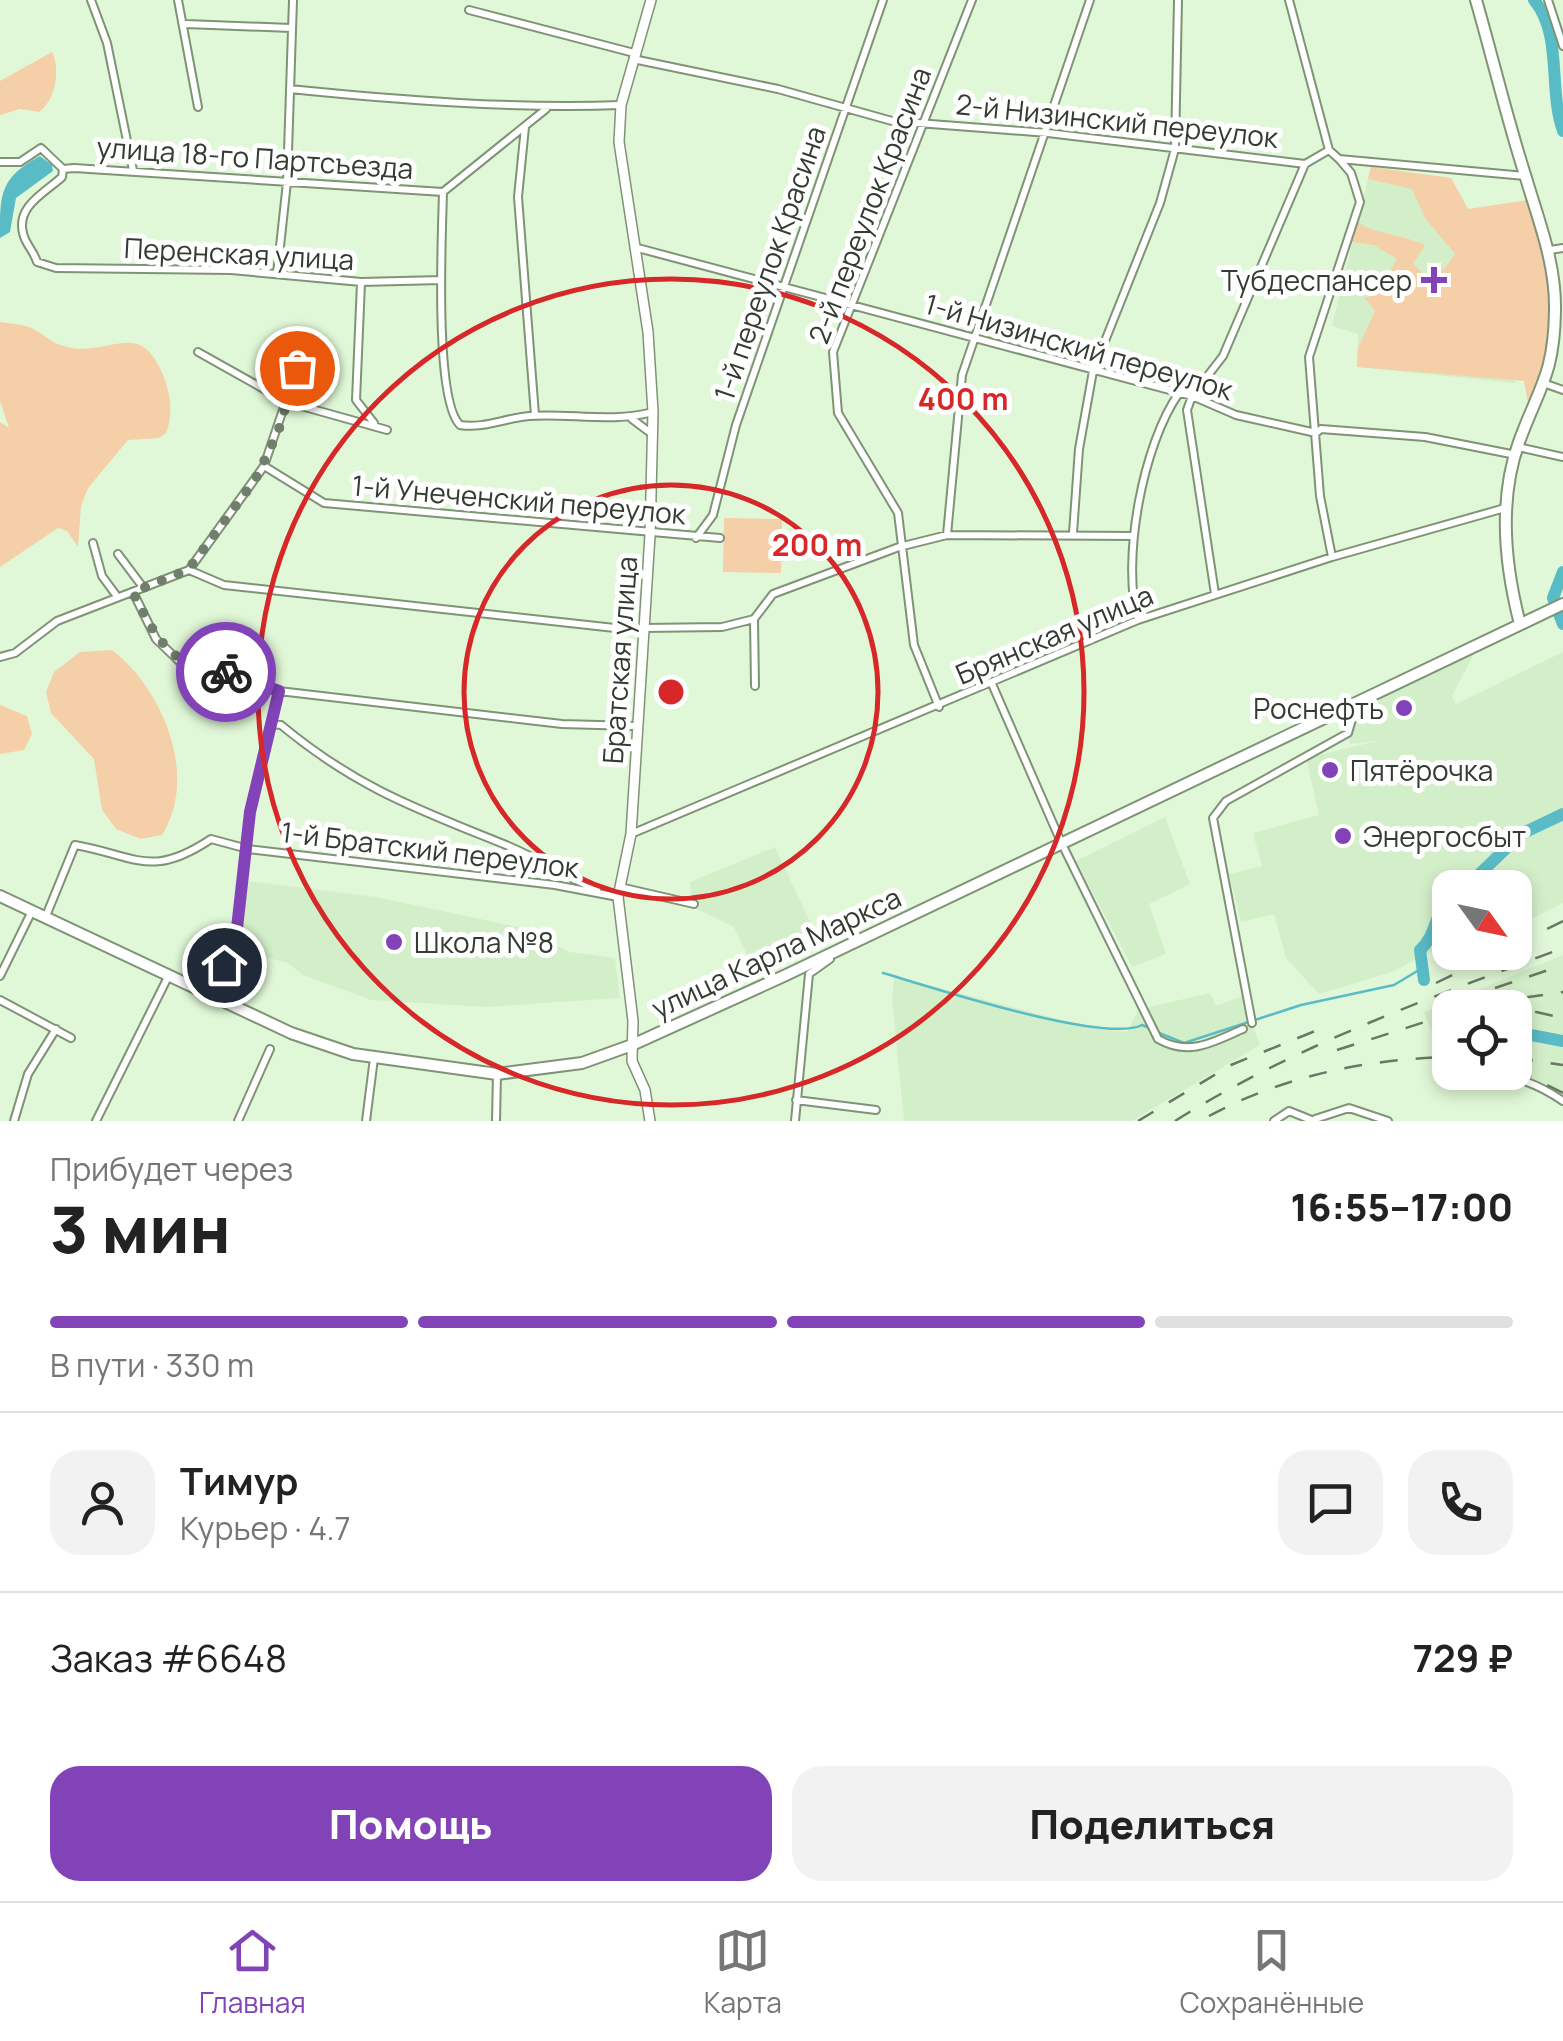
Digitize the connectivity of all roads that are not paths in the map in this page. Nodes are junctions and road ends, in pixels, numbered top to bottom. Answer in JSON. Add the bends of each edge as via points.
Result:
{"nodes":[{"id":1,"x":92,"y":0,"type":"edge"},
{"id":2,"x":178,"y":0,"type":"edge"},
{"id":3,"x":294,"y":0,"type":"edge"},
{"id":4,"x":651,"y":0,"type":"edge"},
{"id":5,"x":883,"y":0,"type":"edge"},
{"id":6,"x":972,"y":0,"type":"edge"},
{"id":7,"x":1090,"y":0,"type":"edge"},
{"id":8,"x":1178,"y":0,"type":"edge"},
{"id":9,"x":1289,"y":0,"type":"edge"},
{"id":10,"x":1476,"y":0,"type":"edge"},
{"id":11,"x":1548,"y":0,"type":"edge"},
{"id":12,"x":469,"y":10,"type":"dead end"},
{"id":13,"x":186,"y":24,"type":"junction"},
{"id":14,"x":291,"y":28,"type":"junction"},
{"id":15,"x":1563,"y":46,"type":"edge"},
{"id":16,"x":634,"y":56,"type":"junction"},
{"id":17,"x":290,"y":89,"type":"junction"},
{"id":18,"x":620,"y":105,"type":"junction"},
{"id":19,"x":198,"y":106,"type":"dead end"},
{"id":20,"x":849,"y":106,"type":"junction"},
{"id":21,"x":546,"y":109,"type":"junction"},
{"id":22,"x":925,"y":121,"type":"junction"},
{"id":23,"x":525,"y":126,"type":"junction"},
{"id":24,"x":1048,"y":133,"type":"junction"},
{"id":25,"x":1174,"y":149,"type":"junction"},
{"id":26,"x":1328,"y":150,"type":"junction"},
{"id":27,"x":1340,"y":159,"type":"junction"},
{"id":28,"x":0,"y":162,"type":"edge"},
{"id":29,"x":1305,"y":164,"type":"junction"},
{"id":30,"x":63,"y":170,"type":"junction"},
{"id":31,"x":133,"y":170,"type":"junction"},
{"id":32,"x":1525,"y":176,"type":"junction"},
{"id":33,"x":286,"y":182,"type":"junction"},
{"id":34,"x":443,"y":192,"type":"junction"},
{"id":35,"x":633,"y":247,"type":"junction"},
{"id":36,"x":1563,"y":248,"type":"edge"},
{"id":37,"x":1550,"y":250,"type":"junction"},
{"id":38,"x":37,"y":262,"type":"joint"},
{"id":39,"x":277,"y":274,"type":"junction"},
{"id":40,"x":441,"y":280,"type":"junction"},
{"id":41,"x":361,"y":282,"type":"junction"},
{"id":42,"x":785,"y":285,"type":"junction"},
{"id":43,"x":849,"y":303,"type":"junction"},
{"id":44,"x":1559,"y":306,"type":"edge"},
{"id":45,"x":976,"y":338,"type":"junction"},
{"id":46,"x":198,"y":352,"type":"dead end"},
{"id":47,"x":297,"y":368,"type":"dead end"},
{"id":48,"x":1093,"y":370,"type":"junction"},
{"id":49,"x":1546,"y":384,"type":"junction"},
{"id":50,"x":1563,"y":390,"type":"edge"},
{"id":51,"x":1180,"y":393,"type":"junction"},
{"id":52,"x":1192,"y":396,"type":"junction"},
{"id":53,"x":356,"y":400,"type":"junction"},
{"id":54,"x":288,"y":402,"type":"junction"},
{"id":55,"x":653,"y":412,"type":"junction"},
{"id":56,"x":535,"y":416,"type":"junction"},
{"id":57,"x":340,"y":417,"type":"junction"},
{"id":58,"x":631,"y":418,"type":"junction"},
{"id":59,"x":375,"y":423,"type":"junction"},
{"id":60,"x":386,"y":430,"type":"dead end"},
{"id":61,"x":652,"y":434,"type":"junction"},
{"id":62,"x":1316,"y":434,"type":"junction"},
{"id":63,"x":1516,"y":451,"type":"junction"},
{"id":64,"x":1563,"y":457,"type":"edge"},
{"id":65,"x":264,"y":466,"type":"junction"},
{"id":66,"x":1506,"y":508,"type":"junction"},
{"id":67,"x":1073,"y":533,"type":"junction"},
{"id":68,"x":650,"y":535,"type":"junction"},
{"id":69,"x":947,"y":535,"type":"junction"},
{"id":70,"x":1134,"y":536,"type":"junction"},
{"id":71,"x":696,"y":538,"type":"junction"},
{"id":72,"x":720,"y":538,"type":"dead end"},
{"id":73,"x":93,"y":543,"type":"dead end"},
{"id":74,"x":899,"y":547,"type":"junction"},
{"id":75,"x":118,"y":554,"type":"dead end"},
{"id":76,"x":1332,"y":556,"type":"junction"},
{"id":77,"x":188,"y":570,"type":"junction"},
{"id":78,"x":142,"y":586,"type":"junction"},
{"id":79,"x":133,"y":592,"type":"junction"},
{"id":80,"x":1215,"y":594,"type":"junction"},
{"id":81,"x":116,"y":595,"type":"junction"},
{"id":82,"x":1563,"y":604,"type":"edge"},
{"id":83,"x":754,"y":618,"type":"junction"},
{"id":84,"x":1138,"y":620,"type":"junction"},
{"id":85,"x":1520,"y":624,"type":"junction"},
{"id":86,"x":643,"y":630,"type":"junction"},
{"id":87,"x":0,"y":657,"type":"edge"},
{"id":88,"x":992,"y":684,"type":"junction"},
{"id":89,"x":755,"y":686,"type":"dead end"},
{"id":90,"x":279,"y":691,"type":"junction"},
{"id":91,"x":1357,"y":701,"type":"junction"},
{"id":92,"x":939,"y":706,"type":"junction"},
{"id":93,"x":270,"y":724,"type":"junction"},
{"id":94,"x":635,"y":726,"type":"junction"},
{"id":95,"x":631,"y":834,"type":"junction"},
{"id":96,"x":1060,"y":842,"type":"junction"},
{"id":97,"x":248,"y":849,"type":"junction"},
{"id":98,"x":615,"y":893,"type":"junction"},
{"id":99,"x":0,"y":896,"type":"edge"},
{"id":100,"x":694,"y":904,"type":"dead end"},
{"id":101,"x":32,"y":912,"type":"junction"},
{"id":102,"x":45,"y":918,"type":"junction"},
{"id":103,"x":827,"y":953,"type":"junction"},
{"id":104,"x":0,"y":976,"type":"edge"},
{"id":105,"x":168,"y":977,"type":"junction"},
{"id":106,"x":208,"y":995,"type":"junction"},
{"id":107,"x":0,"y":1000,"type":"edge"},
{"id":108,"x":1252,"y":1024,"type":"dead end"},
{"id":109,"x":56,"y":1029,"type":"junction"},
{"id":110,"x":1243,"y":1029,"type":"dead end"},
{"id":111,"x":70,"y":1038,"type":"dead end"},
{"id":112,"x":632,"y":1045,"type":"junction"},
{"id":113,"x":270,"y":1049,"type":"dead end"},
{"id":114,"x":374,"y":1058,"type":"junction"},
{"id":115,"x":498,"y":1074,"type":"junction"},
{"id":116,"x":1532,"y":1085,"type":"edge"},
{"id":117,"x":796,"y":1100,"type":"junction"},
{"id":118,"x":1563,"y":1100,"type":"edge"},
{"id":119,"x":876,"y":1110,"type":"dead end"},
{"id":120,"x":1314,"y":1120,"type":"edge"},
{"id":121,"x":14,"y":1121,"type":"edge"},
{"id":122,"x":96,"y":1121,"type":"edge"},
{"id":123,"x":238,"y":1121,"type":"edge"},
{"id":124,"x":366,"y":1121,"type":"edge"},
{"id":125,"x":496,"y":1121,"type":"edge"},
{"id":126,"x":650,"y":1121,"type":"edge"},
{"id":127,"x":795,"y":1121,"type":"edge"},
{"id":128,"x":1274,"y":1121,"type":"edge"},
{"id":129,"x":1388,"y":1121,"type":"edge"}],
"edges":[{"from":1,"to":31,"type":"street"},
{"from":2,"to":13,"type":"street"},
{"from":3,"to":14,"type":"street"},
{"from":4,"to":16,"type":"street","name":"Братская улица"},
{"from":5,"to":20,"type":"street","name":"1-й переулок Красина"},
{"from":6,"to":22,"type":"street","name":"2-й переулок Красина"},
{"from":7,"to":24,"type":"street"},
{"from":8,"to":25,"type":"street"},
{"from":9,"to":26,"type":"street"},
{"from":10,"to":32,"type":"main road"},
{"from":11,"to":15,"type":"street"},
{"from":12,"to":16,"type":"street","name":"2-й Низинский переулок"},
{"from":13,"to":14,"type":"street"},
{"from":13,"to":19,"type":"street"},
{"from":14,"to":17,"type":"street"},
{"from":16,"to":18,"type":"street","name":"Братская улица"},
{"from":16,"to":20,"type":"street","name":"2-й Низинский переулок"},
{"from":17,"to":21,"type":"street"},
{"from":17,"to":33,"type":"street"},
{"from":18,"to":21,"type":"street"},
{"from":18,"to":35,"type":"street","name":"Братская улица"},
{"from":20,"to":22,"type":"street","name":"2-й Низинский переулок","via":[[892,120]]},
{"from":20,"to":42,"type":"street","name":"1-й переулок Красина"},
{"from":21,"to":23,"type":"street"},
{"from":22,"to":24,"type":"street","name":"2-й Низинский переулок"},
{"from":22,"to":43,"type":"street","name":"2-й переулок Красина"},
{"from":23,"to":34,"type":"street"},
{"from":23,"to":56,"type":"street","via":[[518,197]]},
{"from":24,"to":25,"type":"street","name":"2-й Низинский переулок"},
{"from":24,"to":45,"type":"street"},
{"from":25,"to":29,"type":"street","name":"2-й Низинский переулок"},
{"from":25,"to":48,"type":"street","via":[[1160,202]]},
{"from":26,"to":27,"type":"street"},
{"from":26,"to":29,"type":"street"},
{"from":27,"to":32,"type":"street"},
{"from":27,"to":62,"type":"street","via":[[1360,202],[1308,358]]},
{"from":28,"to":30,"type":"street","name":"улица 18-го Партсъезда","via":[[20,162],[41,148]]},
{"from":29,"to":52,"type":"street","via":[[1222,356]]},
{"from":30,"to":31,"type":"street","name":"улица 18-го Партсъезда"},
{"from":30,"to":38,"type":"street","name":"улица 18-го Партсъезда","via":[[34,198],[23,222]]},
{"from":31,"to":33,"type":"street","name":"улица 18-го Партсъезда"},
{"from":32,"to":37,"type":"main road"},
{"from":33,"to":34,"type":"street","name":"улица 18-го Партсъезда"},
{"from":33,"to":39,"type":"street"},
{"from":34,"to":40,"type":"street"},
{"from":35,"to":42,"type":"street","name":"1-й Низинский переулок"},
{"from":35,"to":55,"type":"street","name":"Братская улица"},
{"from":36,"to":37,"type":"street"},
{"from":37,"to":44,"type":"main road"},
{"from":38,"to":39,"type":"street","name":"Перенская улица","via":[[56,268]]},
{"from":39,"to":41,"type":"street","name":"Перенская улица"},
{"from":40,"to":41,"type":"street","name":"Перенская улица"},
{"from":40,"to":56,"type":"street","via":[[448,407],[460,425]]},
{"from":41,"to":53,"type":"street"},
{"from":42,"to":43,"type":"street","name":"1-й Низинский переулок"},
{"from":42,"to":71,"type":"street","name":"1-й переулок Красина","via":[[713,515]]},
{"from":43,"to":45,"type":"street","name":"1-й Низинский переулок"},
{"from":43,"to":74,"type":"street","name":"2-й переулок Красина","via":[[833,352],[838,413],[898,513]]},
{"from":44,"to":49,"type":"main road"},
{"from":45,"to":48,"type":"street","name":"1-й Низинский переулок"},
{"from":45,"to":69,"type":"street","via":[[962,375]]},
{"from":46,"to":54,"type":"street"},
{"from":47,"to":54,"type":"street"},
{"from":48,"to":51,"type":"street","name":"1-й Низинский переулок"},
{"from":48,"to":67,"type":"street"},
{"from":49,"to":50,"type":"street"},
{"from":49,"to":63,"type":"main road"},
{"from":51,"to":52,"type":"street","name":"1-й Низинский переулок"},
{"from":51,"to":70,"type":"street","via":[[1152,447]]},
{"from":52,"to":62,"type":"street","name":"1-й Низинский переулок","via":[[1236,415]]},
{"from":52,"to":80,"type":"street","via":[[1192,461]]},
{"from":53,"to":57,"type":"street"},
{"from":53,"to":59,"type":"street"},
{"from":54,"to":57,"type":"street"},
{"from":54,"to":65,"type":"street"},
{"from":55,"to":58,"type":"street"},
{"from":55,"to":61,"type":"street","name":"Братская улица"},
{"from":56,"to":58,"type":"street"},
{"from":57,"to":59,"type":"street"},
{"from":58,"to":61,"type":"street"},
{"from":59,"to":60,"type":"street"},
{"from":61,"to":68,"type":"street","name":"Братская улица"},
{"from":62,"to":63,"type":"street","name":"1-й Низинский переулок","via":[[1425,437]]},
{"from":62,"to":76,"type":"street"},
{"from":63,"to":64,"type":"street","name":"1-й Низинский переулок"},
{"from":63,"to":66,"type":"main road"},
{"from":65,"to":68,"type":"street","name":"1-й Унеченский переулок","via":[[324,503]]},
{"from":65,"to":77,"type":"street"},
{"from":66,"to":76,"type":"street","name":"Брянская улица"},
{"from":66,"to":85,"type":"main road"},
{"from":67,"to":69,"type":"street"},
{"from":67,"to":70,"type":"street"},
{"from":68,"to":71,"type":"street","name":"1-й Унеченский переулок"},
{"from":68,"to":86,"type":"street","name":"Братская улица"},
{"from":69,"to":74,"type":"street"},
{"from":70,"to":84,"type":"street","via":[[1130,584]]},
{"from":71,"to":72,"type":"street","name":"1-й Унеченский переулок"},
{"from":73,"to":81,"type":"street","via":[[102,576]]},
{"from":74,"to":83,"type":"street","via":[[774,594]]},
{"from":74,"to":92,"type":"street","name":"2-й переулок Красина","via":[[914,645]]},
{"from":75,"to":78,"type":"street"},
{"from":76,"to":80,"type":"street","name":"Брянская улица"},
{"from":77,"to":78,"type":"street"},
{"from":77,"to":86,"type":"street","via":[[224,584]]},
{"from":78,"to":79,"type":"street"},
{"from":79,"to":81,"type":"street"},
{"from":79,"to":90,"type":"street","via":[[156,640],[182,663],[233,672]]},
{"from":80,"to":84,"type":"street","name":"Брянская улица"},
{"from":81,"to":87,"type":"street"},
{"from":82,"to":85,"type":"main road","name":"улица Карла Маркса"},
{"from":83,"to":86,"type":"street","via":[[722,627]]},
{"from":83,"to":89,"type":"street"},
{"from":84,"to":88,"type":"street","name":"Брянская улица"},
{"from":85,"to":91,"type":"main road","name":"улица Карла Маркса"},
{"from":86,"to":94,"type":"street","name":"Братская улица"},
{"from":88,"to":92,"type":"street","name":"Брянская улица"},
{"from":88,"to":96,"type":"street"},
{"from":90,"to":93,"type":"street","name":"1-й Братский переулок"},
{"from":90,"to":94,"type":"street","via":[[562,724]]},
{"from":91,"to":96,"type":"main road","name":"улица Карла Маркса"},
{"from":91,"to":108,"type":"street","via":[[1348,733],[1226,801],[1213,818]]},
{"from":92,"to":95,"type":"street","name":"Брянская улица"},
{"from":93,"to":97,"type":"street","name":"1-й Братский переулок"},
{"from":93,"to":98,"type":"street","name":"1-й Братский переулок","via":[[421,814]]},
{"from":94,"to":95,"type":"street","name":"Братская улица"},
{"from":95,"to":98,"type":"street","name":"Братская улица"},
{"from":96,"to":103,"type":"main road","name":"улица Карла Маркса"},
{"from":96,"to":110,"type":"street","via":[[1158,1039],[1195,1049]]},
{"from":97,"to":98,"type":"street","name":"1-й Братский переулок"},
{"from":97,"to":102,"type":"street","name":"1-й Братский переулок","via":[[211,839],[154,865],[75,845]]},
{"from":97,"to":106,"type":"street","name":"1-й Братский переулок","via":[[237,928]]},
{"from":98,"to":100,"type":"street"},
{"from":98,"to":112,"type":"street","name":"Братская улица"},
{"from":99,"to":101,"type":"main road","name":"улица Карла Маркса"},
{"from":101,"to":102,"type":"main road","name":"улица Карла Маркса"},
{"from":101,"to":104,"type":"street"},
{"from":102,"to":105,"type":"main road","name":"улица Карла Маркса"},
{"from":103,"to":112,"type":"main road","name":"улица Карла Маркса"},
{"from":103,"to":117,"type":"street","via":[[830,959],[809,974],[803,1002]]},
{"from":105,"to":106,"type":"main road","name":"улица Карла Маркса"},
{"from":105,"to":122,"type":"street"},
{"from":106,"to":114,"type":"main road","name":"улица Карла Маркса","via":[[291,1033]]},
{"from":107,"to":109,"type":"street"},
{"from":109,"to":111,"type":"street"},
{"from":109,"to":121,"type":"street","via":[[28,1074]]},
{"from":112,"to":115,"type":"main road","name":"улица Карла Маркса","via":[[582,1062]]},
{"from":112,"to":126,"type":"street","name":"Братская улица"},
{"from":113,"to":123,"type":"street"},
{"from":114,"to":115,"type":"main road","name":"улица Карла Маркса"},
{"from":114,"to":124,"type":"street"},
{"from":115,"to":125,"type":"street"},
{"from":116,"to":118,"type":"street"},
{"from":117,"to":119,"type":"street"},
{"from":117,"to":127,"type":"street"},
{"from":120,"to":128,"type":"street","via":[[1289,1111]]},
{"from":120,"to":129,"type":"street","via":[[1349,1108]]}]}
